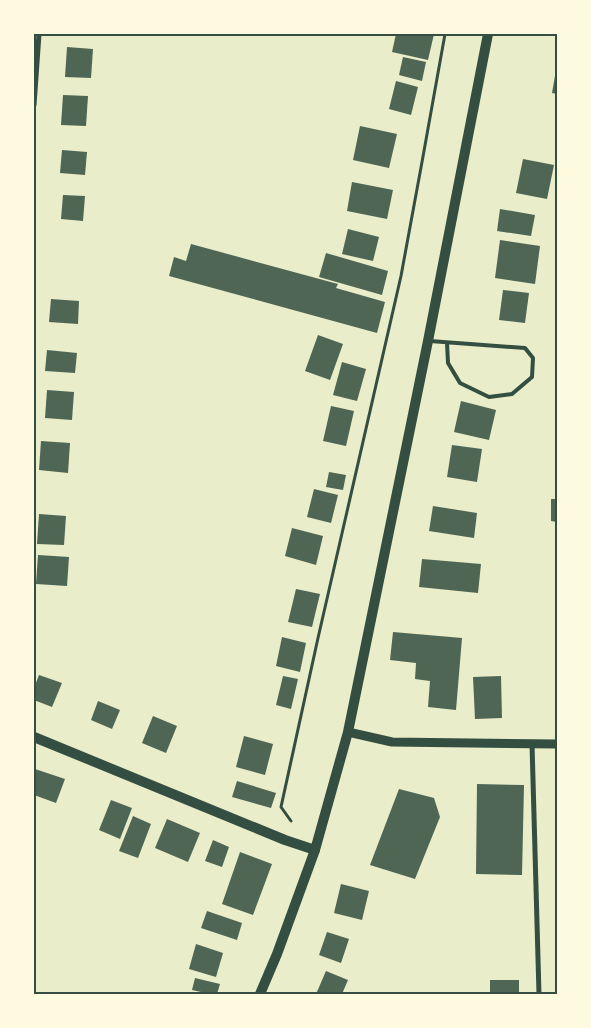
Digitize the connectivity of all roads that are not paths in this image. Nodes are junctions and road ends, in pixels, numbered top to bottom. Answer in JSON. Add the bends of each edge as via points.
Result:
{"nodes":[{"id":1,"x":39,"y":34,"type":"edge"},
{"id":2,"x":488,"y":34,"type":"edge"},
{"id":3,"x":34,"y":105,"type":"edge"},
{"id":4,"x":428,"y":341,"type":"junction"},
{"id":5,"x":447,"y":343,"type":"junction"},
{"id":6,"x":348,"y":732,"type":"junction"},
{"id":7,"x":34,"y":737,"type":"edge"},
{"id":8,"x":532,"y":744,"type":"junction"},
{"id":9,"x":557,"y":744,"type":"edge"},
{"id":10,"x":315,"y":850,"type":"junction"},
{"id":11,"x":260,"y":994,"type":"edge"},
{"id":12,"x":539,"y":994,"type":"edge"}],
"edges":[{"from":1,"to":3,"type":"street"},
{"from":2,"to":4,"type":"main road"},
{"from":4,"to":5,"type":"lane"},
{"from":4,"to":6,"type":"main road"},
{"from":5,"to":5,"type":"lane","via":[[525,348],[533,358],[532,377],[512,394],[489,396],[460,384],[448,363]]},
{"from":6,"to":8,"type":"street","via":[[392,742]]},
{"from":6,"to":10,"type":"main road"},
{"from":7,"to":10,"type":"main road"},
{"from":8,"to":9,"type":"street"},
{"from":8,"to":12,"type":"street"},
{"from":10,"to":11,"type":"main road"}]}
